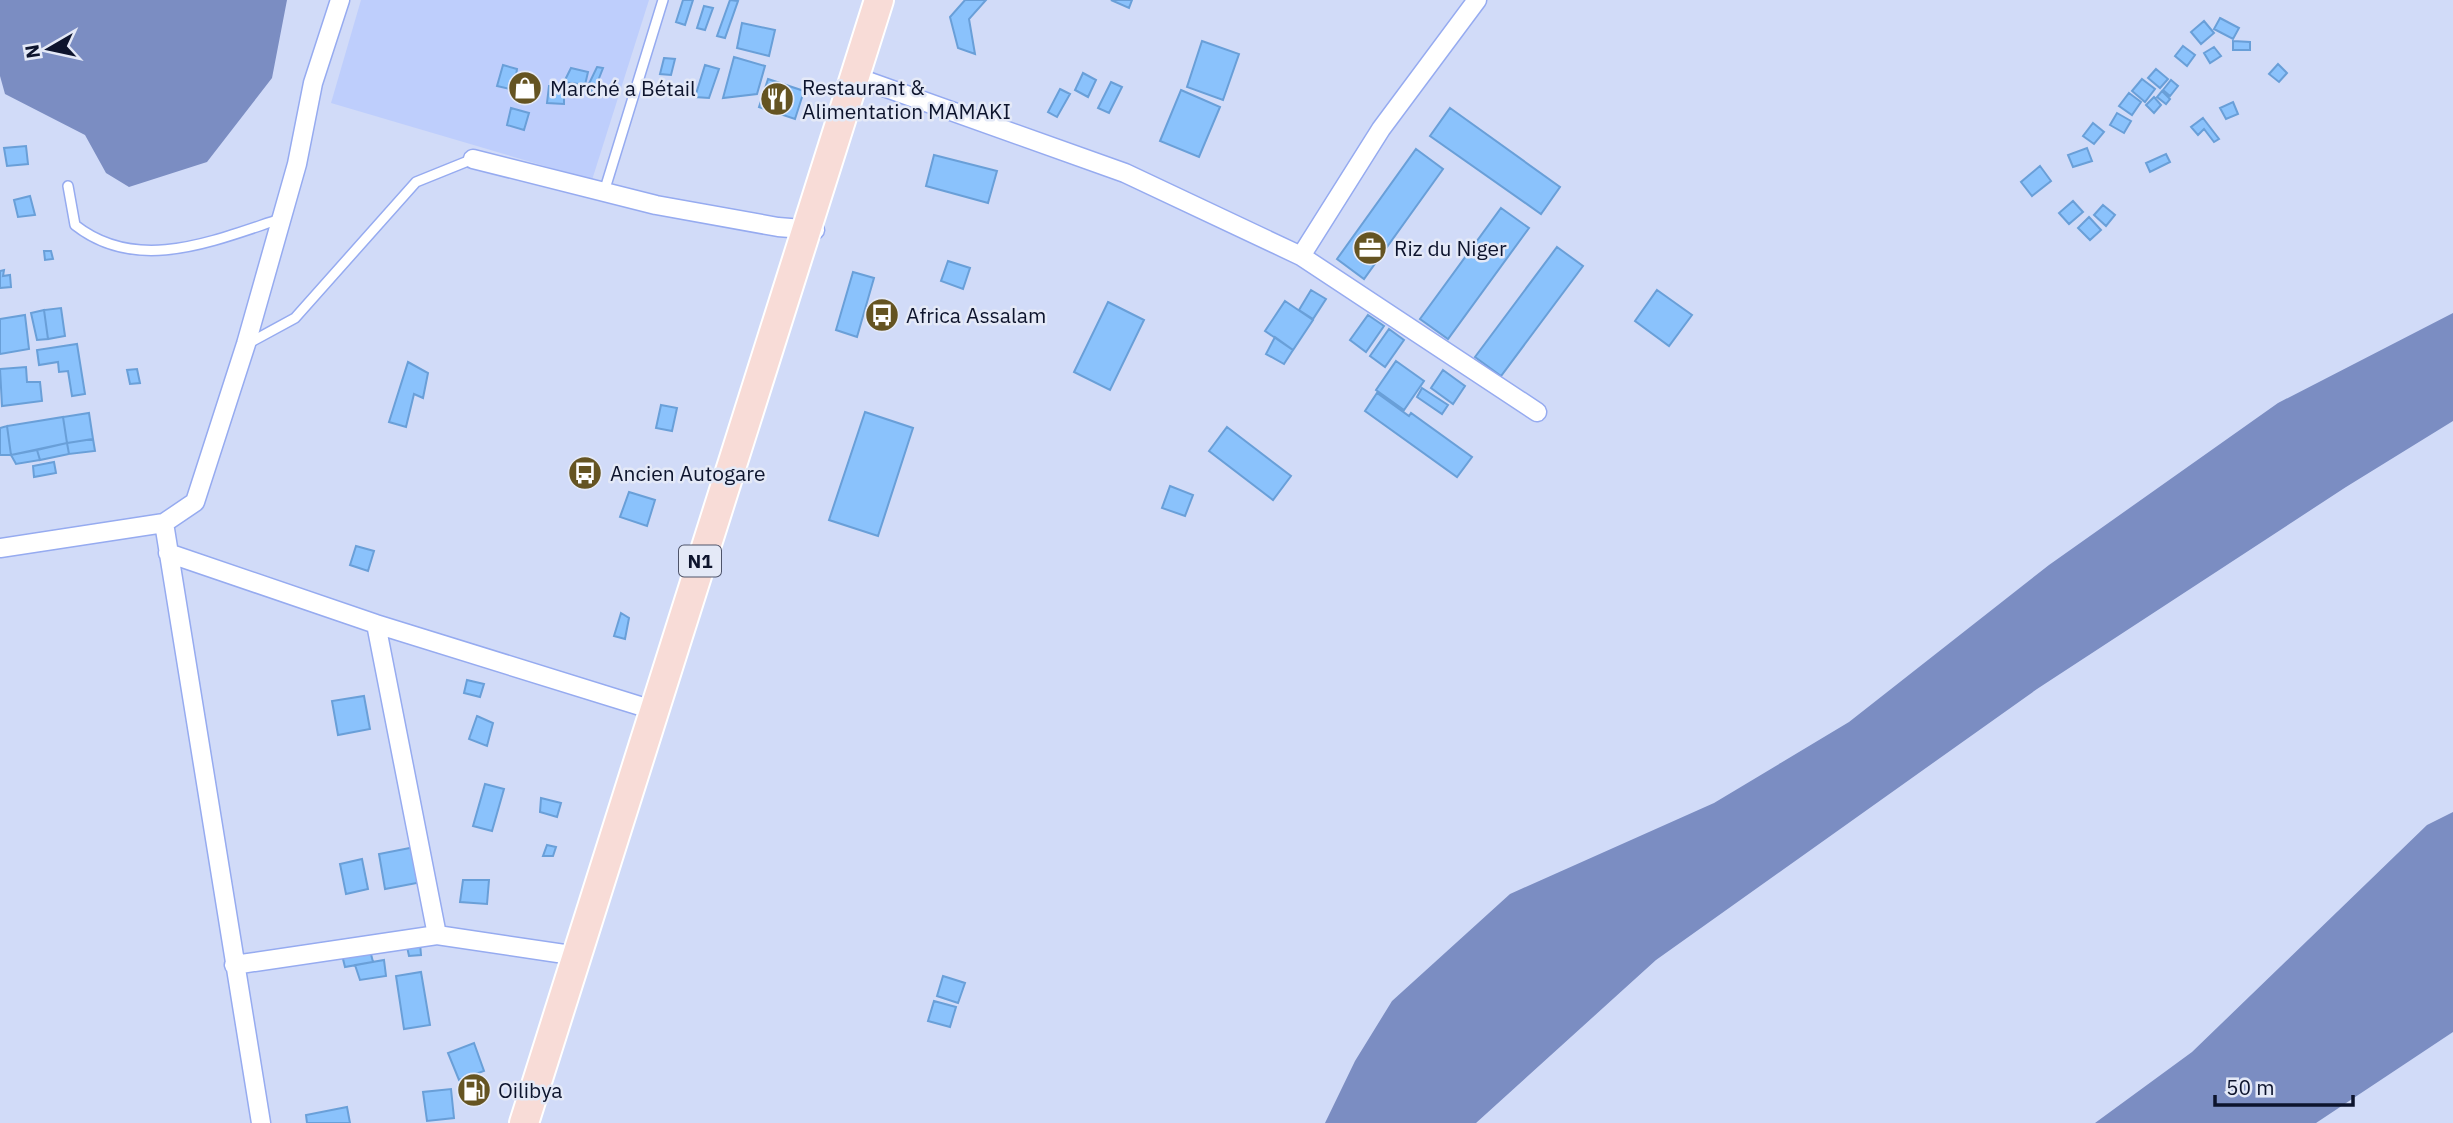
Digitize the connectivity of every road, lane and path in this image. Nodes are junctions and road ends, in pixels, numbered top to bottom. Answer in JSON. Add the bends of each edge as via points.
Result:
{"nodes":[{"id":1,"x":340,"y":0,"type":"edge"},
{"id":2,"x":663,"y":0,"type":"edge"},
{"id":3,"x":878,"y":0,"type":"edge"},
{"id":4,"x":893,"y":0,"type":"edge"},
{"id":5,"x":1477,"y":0,"type":"edge"},
{"id":6,"x":859,"y":78,"type":"junction"},
{"id":7,"x":473,"y":159,"type":"joint"},
{"id":8,"x":68,"y":186,"type":"dead end"},
{"id":9,"x":604,"y":192,"type":"junction"},
{"id":10,"x":282,"y":219,"type":"junction"},
{"id":11,"x":812,"y":230,"type":"junction"},
{"id":12,"x":1301,"y":256,"type":"junction"},
{"id":13,"x":246,"y":344,"type":"junction"},
{"id":14,"x":1538,"y":412,"type":"dead end"},
{"id":15,"x":164,"y":523,"type":"junction"},
{"id":16,"x":0,"y":548,"type":"edge"},
{"id":17,"x":168,"y":553,"type":"junction"},
{"id":18,"x":376,"y":624,"type":"junction"},
{"id":19,"x":653,"y":710,"type":"junction"},
{"id":20,"x":437,"y":934,"type":"junction"},
{"id":21,"x":578,"y":957,"type":"junction"},
{"id":22,"x":234,"y":965,"type":"junction"},
{"id":23,"x":261,"y":1123,"type":"edge"},
{"id":24,"x":524,"y":1123,"type":"edge"},
{"id":25,"x":540,"y":1123,"type":"edge"}],
"edges":[{"from":1,"to":10,"type":"street","via":[[313,83]]},
{"from":2,"to":9,"type":"lane"},
{"from":3,"to":6,"type":"main road","number":"N1"},
{"from":4,"to":6,"type":"main road","number":"N1"},
{"from":5,"to":12,"type":"street","via":[[1381,130]]},
{"from":6,"to":11,"type":"main road","number":"N1"},
{"from":6,"to":12,"type":"street","via":[[1125,173]]},
{"from":7,"to":9,"type":"street"},
{"from":7,"to":13,"type":"lane","via":[[416,182],[295,318]]},
{"from":8,"to":10,"type":"lane","via":[[75,225],[95,241],[128,251],[167,250],[220,239]]},
{"from":9,"to":11,"type":"street"},
{"from":10,"to":13,"type":"street"},
{"from":11,"to":19,"type":"main road","number":"N1"},
{"from":11,"to":25,"type":"main road","number":"N1"},
{"from":12,"to":14,"type":"street"},
{"from":13,"to":15,"type":"street","via":[[195,502]]},
{"from":15,"to":16,"type":"street"},
{"from":15,"to":17,"type":"street"},
{"from":17,"to":18,"type":"street"},
{"from":17,"to":22,"type":"street"},
{"from":18,"to":19,"type":"street"},
{"from":18,"to":20,"type":"street"},
{"from":19,"to":21,"type":"main road","number":"N1"},
{"from":20,"to":21,"type":"street"},
{"from":20,"to":22,"type":"street"},
{"from":21,"to":24,"type":"main road","number":"N1"},
{"from":22,"to":23,"type":"street"}]}
